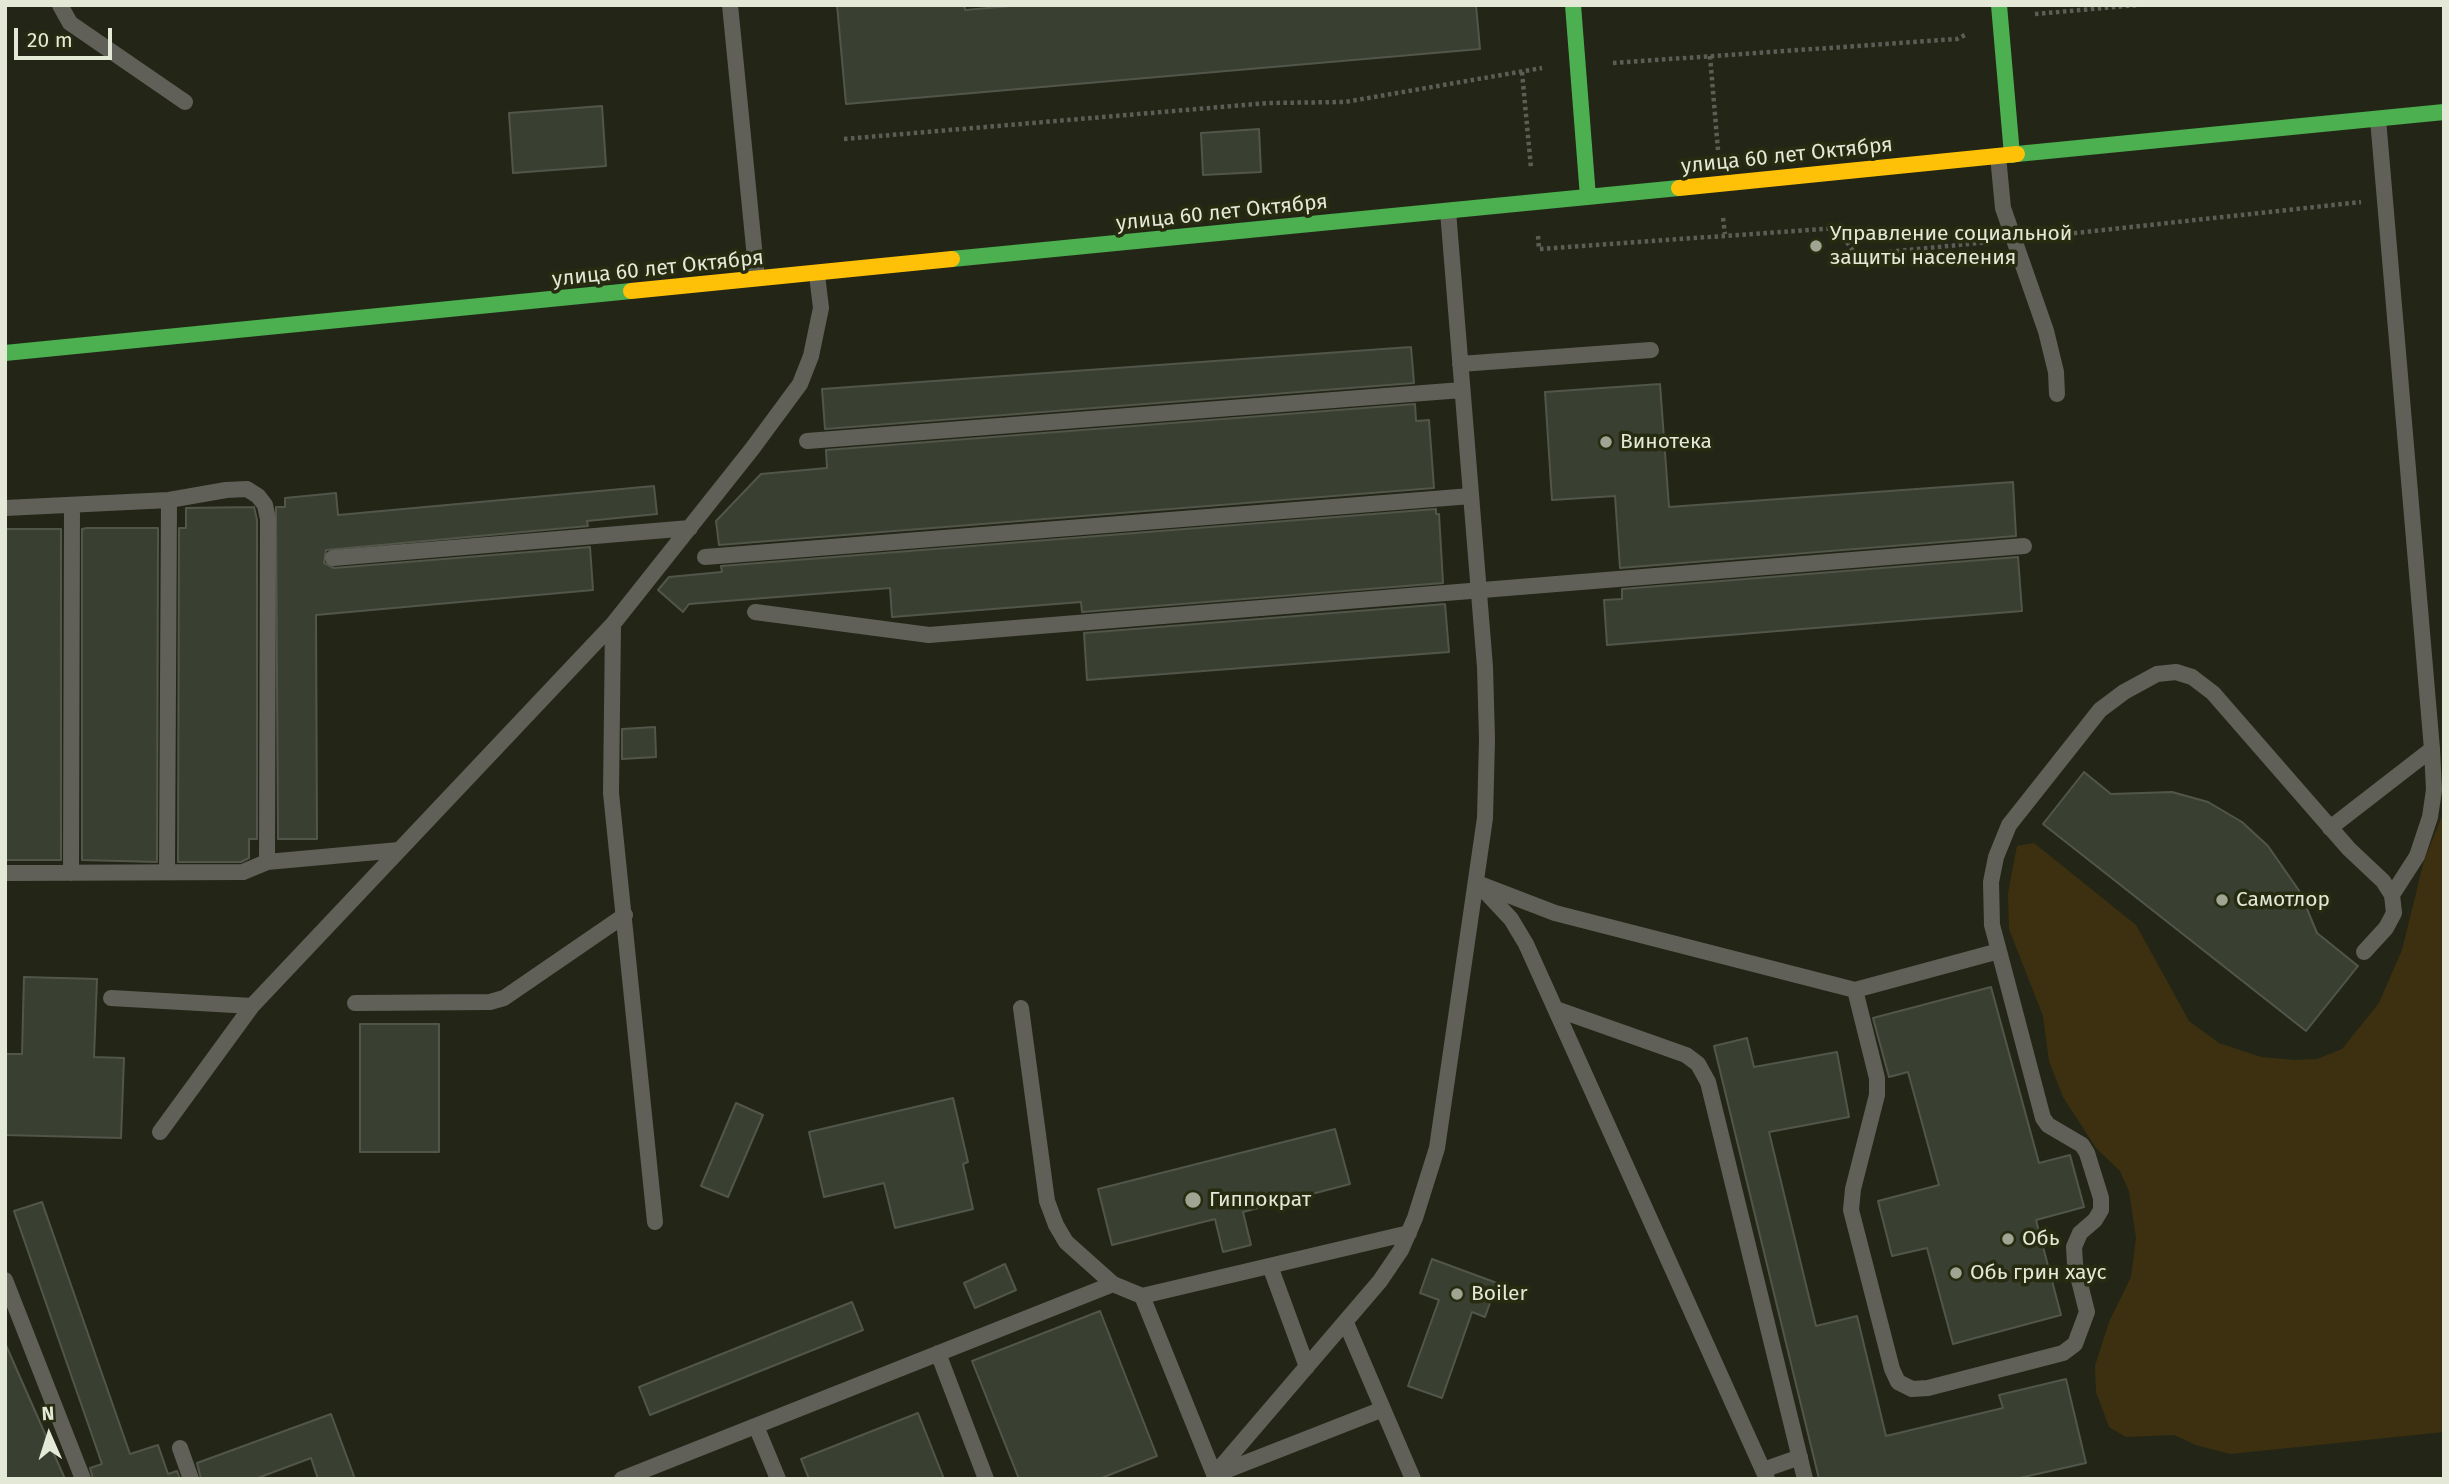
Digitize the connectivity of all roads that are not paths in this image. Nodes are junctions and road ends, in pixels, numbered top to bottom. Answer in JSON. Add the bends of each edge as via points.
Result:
{"nodes":[{"id":1,"x":60,"y":5,"type":"edge"},
{"id":2,"x":730,"y":5,"type":"edge"},
{"id":3,"x":1573,"y":5,"type":"edge"},
{"id":4,"x":1999,"y":5,"type":"edge"},
{"id":5,"x":185,"y":102,"type":"dead end"},
{"id":6,"x":2444,"y":112,"type":"edge"},
{"id":7,"x":2378,"y":119,"type":"junction"},
{"id":8,"x":2005,"y":155,"type":"junction"},
{"id":9,"x":1588,"y":197,"type":"junction"},
{"id":10,"x":1448,"y":211,"type":"junction"},
{"id":11,"x":817,"y":275,"type":"junction"},
{"id":12,"x":757,"y":281,"type":"junction"},
{"id":13,"x":1651,"y":350,"type":"dead end"},
{"id":14,"x":5,"y":353,"type":"edge"},
{"id":15,"x":1460,"y":365,"type":"junction"},
{"id":16,"x":1462,"y":390,"type":"junction"},
{"id":17,"x":2057,"y":394,"type":"dead end"},
{"id":18,"x":807,"y":441,"type":"dead end"},
{"id":19,"x":1471,"y":496,"type":"junction"},
{"id":20,"x":169,"y":500,"type":"junction"},
{"id":21,"x":72,"y":507,"type":"junction"},
{"id":22,"x":5,"y":508,"type":"edge"},
{"id":23,"x":690,"y":528,"type":"junction"},
{"id":24,"x":2024,"y":546,"type":"dead end"},
{"id":25,"x":705,"y":557,"type":"dead end"},
{"id":26,"x":333,"y":558,"type":"dead end"},
{"id":27,"x":1479,"y":592,"type":"junction"},
{"id":28,"x":755,"y":612,"type":"dead end"},
{"id":29,"x":613,"y":624,"type":"junction"},
{"id":30,"x":2432,"y":749,"type":"junction"},
{"id":31,"x":2330,"y":828,"type":"junction"},
{"id":32,"x":399,"y":850,"type":"junction"},
{"id":33,"x":267,"y":862,"type":"junction"},
{"id":34,"x":167,"y":872,"type":"junction"},
{"id":35,"x":5,"y":873,"type":"edge"},
{"id":36,"x":71,"y":873,"type":"junction"},
{"id":37,"x":1477,"y":883,"type":"junction"},
{"id":38,"x":2392,"y":895,"type":"junction"},
{"id":39,"x":625,"y":915,"type":"junction"},
{"id":40,"x":1999,"y":951,"type":"junction"},
{"id":41,"x":2364,"y":952,"type":"dead end"},
{"id":42,"x":1855,"y":990,"type":"junction"},
{"id":43,"x":111,"y":998,"type":"dead end"},
{"id":44,"x":355,"y":1003,"type":"dead end"},
{"id":45,"x":252,"y":1006,"type":"junction"},
{"id":46,"x":1021,"y":1008,"type":"dead end"},
{"id":47,"x":1556,"y":1009,"type":"junction"},
{"id":48,"x":160,"y":1132,"type":"dead end"},
{"id":49,"x":655,"y":1222,"type":"dead end"},
{"id":50,"x":1409,"y":1233,"type":"junction"},
{"id":51,"x":1270,"y":1266,"type":"junction"},
{"id":52,"x":5,"y":1280,"type":"edge"},
{"id":53,"x":1113,"y":1284,"type":"junction"},
{"id":54,"x":1142,"y":1296,"type":"junction"},
{"id":55,"x":1346,"y":1322,"type":"junction"},
{"id":56,"x":938,"y":1353,"type":"junction"},
{"id":57,"x":1307,"y":1367,"type":"junction"},
{"id":58,"x":1382,"y":1409,"type":"junction"},
{"id":59,"x":756,"y":1426,"type":"junction"},
{"id":60,"x":180,"y":1448,"type":"dead end"},
{"id":61,"x":1800,"y":1457,"type":"junction"},
{"id":62,"x":1765,"y":1474,"type":"edge"},
{"id":63,"x":1215,"y":1477,"type":"edge"},
{"id":64,"x":83,"y":1479,"type":"edge"},
{"id":65,"x":191,"y":1479,"type":"edge"},
{"id":66,"x":622,"y":1479,"type":"edge"},
{"id":67,"x":778,"y":1479,"type":"edge"},
{"id":68,"x":986,"y":1479,"type":"edge"},
{"id":69,"x":1413,"y":1479,"type":"edge"},
{"id":70,"x":1805,"y":1479,"type":"edge"}],
"edges":[{"from":1,"to":5,"type":"lane","via":[[77,29]]},
{"from":2,"to":12,"type":"lane"},
{"from":3,"to":9,"type":"main road"},
{"from":4,"to":8,"type":"main road"},
{"from":6,"to":7,"type":"main road","name":"улица 60 лет Октября"},
{"from":7,"to":8,"type":"main road","name":"улица 60 лет Октября"},
{"from":7,"to":30,"type":"lane"},
{"from":8,"to":9,"type":"main road","name":"улица 60 лет Октября"},
{"from":8,"to":17,"type":"lane","via":[[2003,208],[2046,331]]},
{"from":9,"to":10,"type":"main road","name":"улица 60 лет Октября"},
{"from":10,"to":11,"type":"main road","name":"улица 60 лет Октября"},
{"from":10,"to":15,"type":"lane"},
{"from":11,"to":12,"type":"main road","name":"улица 60 лет Октября"},
{"from":11,"to":23,"type":"lane","via":[[818,330],[800,384]]},
{"from":12,"to":14,"type":"main road","name":"улица 60 лет Октября"},
{"from":13,"to":15,"type":"lane"},
{"from":15,"to":16,"type":"lane"},
{"from":16,"to":18,"type":"lane"},
{"from":16,"to":19,"type":"lane"},
{"from":19,"to":25,"type":"lane"},
{"from":19,"to":27,"type":"lane"},
{"from":20,"to":21,"type":"lane"},
{"from":20,"to":33,"type":"lane","via":[[247,489],[265,505]]},
{"from":20,"to":34,"type":"lane"},
{"from":21,"to":22,"type":"lane"},
{"from":21,"to":36,"type":"lane"},
{"from":23,"to":26,"type":"lane"},
{"from":23,"to":29,"type":"lane"},
{"from":24,"to":27,"type":"lane"},
{"from":27,"to":28,"type":"lane","via":[[929,635]]},
{"from":27,"to":37,"type":"lane","via":[[1487,738],[1485,818]]},
{"from":29,"to":32,"type":"lane"},
{"from":29,"to":39,"type":"lane","via":[[611,793]]},
{"from":30,"to":31,"type":"lane"},
{"from":30,"to":38,"type":"lane","via":[[2430,817],[2417,856]]},
{"from":31,"to":38,"type":"lane"},
{"from":31,"to":40,"type":"lane","via":[[2213,694],[2176,671],[2157,674],[2100,710],[2009,825],[1991,882],[1992,925]]},
{"from":32,"to":33,"type":"lane"},
{"from":32,"to":45,"type":"lane"},
{"from":33,"to":34,"type":"lane","via":[[243,872]]},
{"from":34,"to":36,"type":"lane"},
{"from":35,"to":36,"type":"lane"},
{"from":37,"to":42,"type":"lane","via":[[1555,913]]},
{"from":37,"to":47,"type":"lane","via":[[1511,919]]},
{"from":37,"to":50,"type":"lane","via":[[1437,1148]]},
{"from":38,"to":41,"type":"lane","via":[[2394,913]]},
{"from":39,"to":44,"type":"lane","via":[[505,998]]},
{"from":39,"to":49,"type":"lane"},
{"from":40,"to":42,"type":"lane"},
{"from":40,"to":42,"type":"lane","via":[[2043,1118],[2082,1145],[2101,1198],[2101,1210],[2074,1247],[2087,1312],[2075,1343],[2063,1353],[1928,1388],[1912,1389],[1898,1382],[1851,1210],[1877,1095]]},
{"from":43,"to":45,"type":"lane"},
{"from":45,"to":48,"type":"lane"},
{"from":46,"to":53,"type":"lane","via":[[1047,1201],[1066,1241]]},
{"from":47,"to":61,"type":"lane","via":[[1686,1055],[1698,1064],[1708,1082]]},
{"from":47,"to":62,"type":"lane"},
{"from":50,"to":51,"type":"lane"},
{"from":50,"to":55,"type":"lane"},
{"from":51,"to":54,"type":"lane"},
{"from":51,"to":57,"type":"lane"},
{"from":52,"to":64,"type":"lane"},
{"from":53,"to":54,"type":"lane"},
{"from":53,"to":56,"type":"lane"},
{"from":54,"to":63,"type":"lane"},
{"from":55,"to":57,"type":"lane"},
{"from":55,"to":58,"type":"lane"},
{"from":56,"to":59,"type":"lane"},
{"from":56,"to":68,"type":"lane"},
{"from":57,"to":63,"type":"lane"},
{"from":58,"to":63,"type":"lane"},
{"from":58,"to":69,"type":"lane"},
{"from":59,"to":66,"type":"lane"},
{"from":59,"to":67,"type":"lane"},
{"from":60,"to":65,"type":"lane"},
{"from":61,"to":62,"type":"lane"},
{"from":61,"to":70,"type":"lane"}]}
